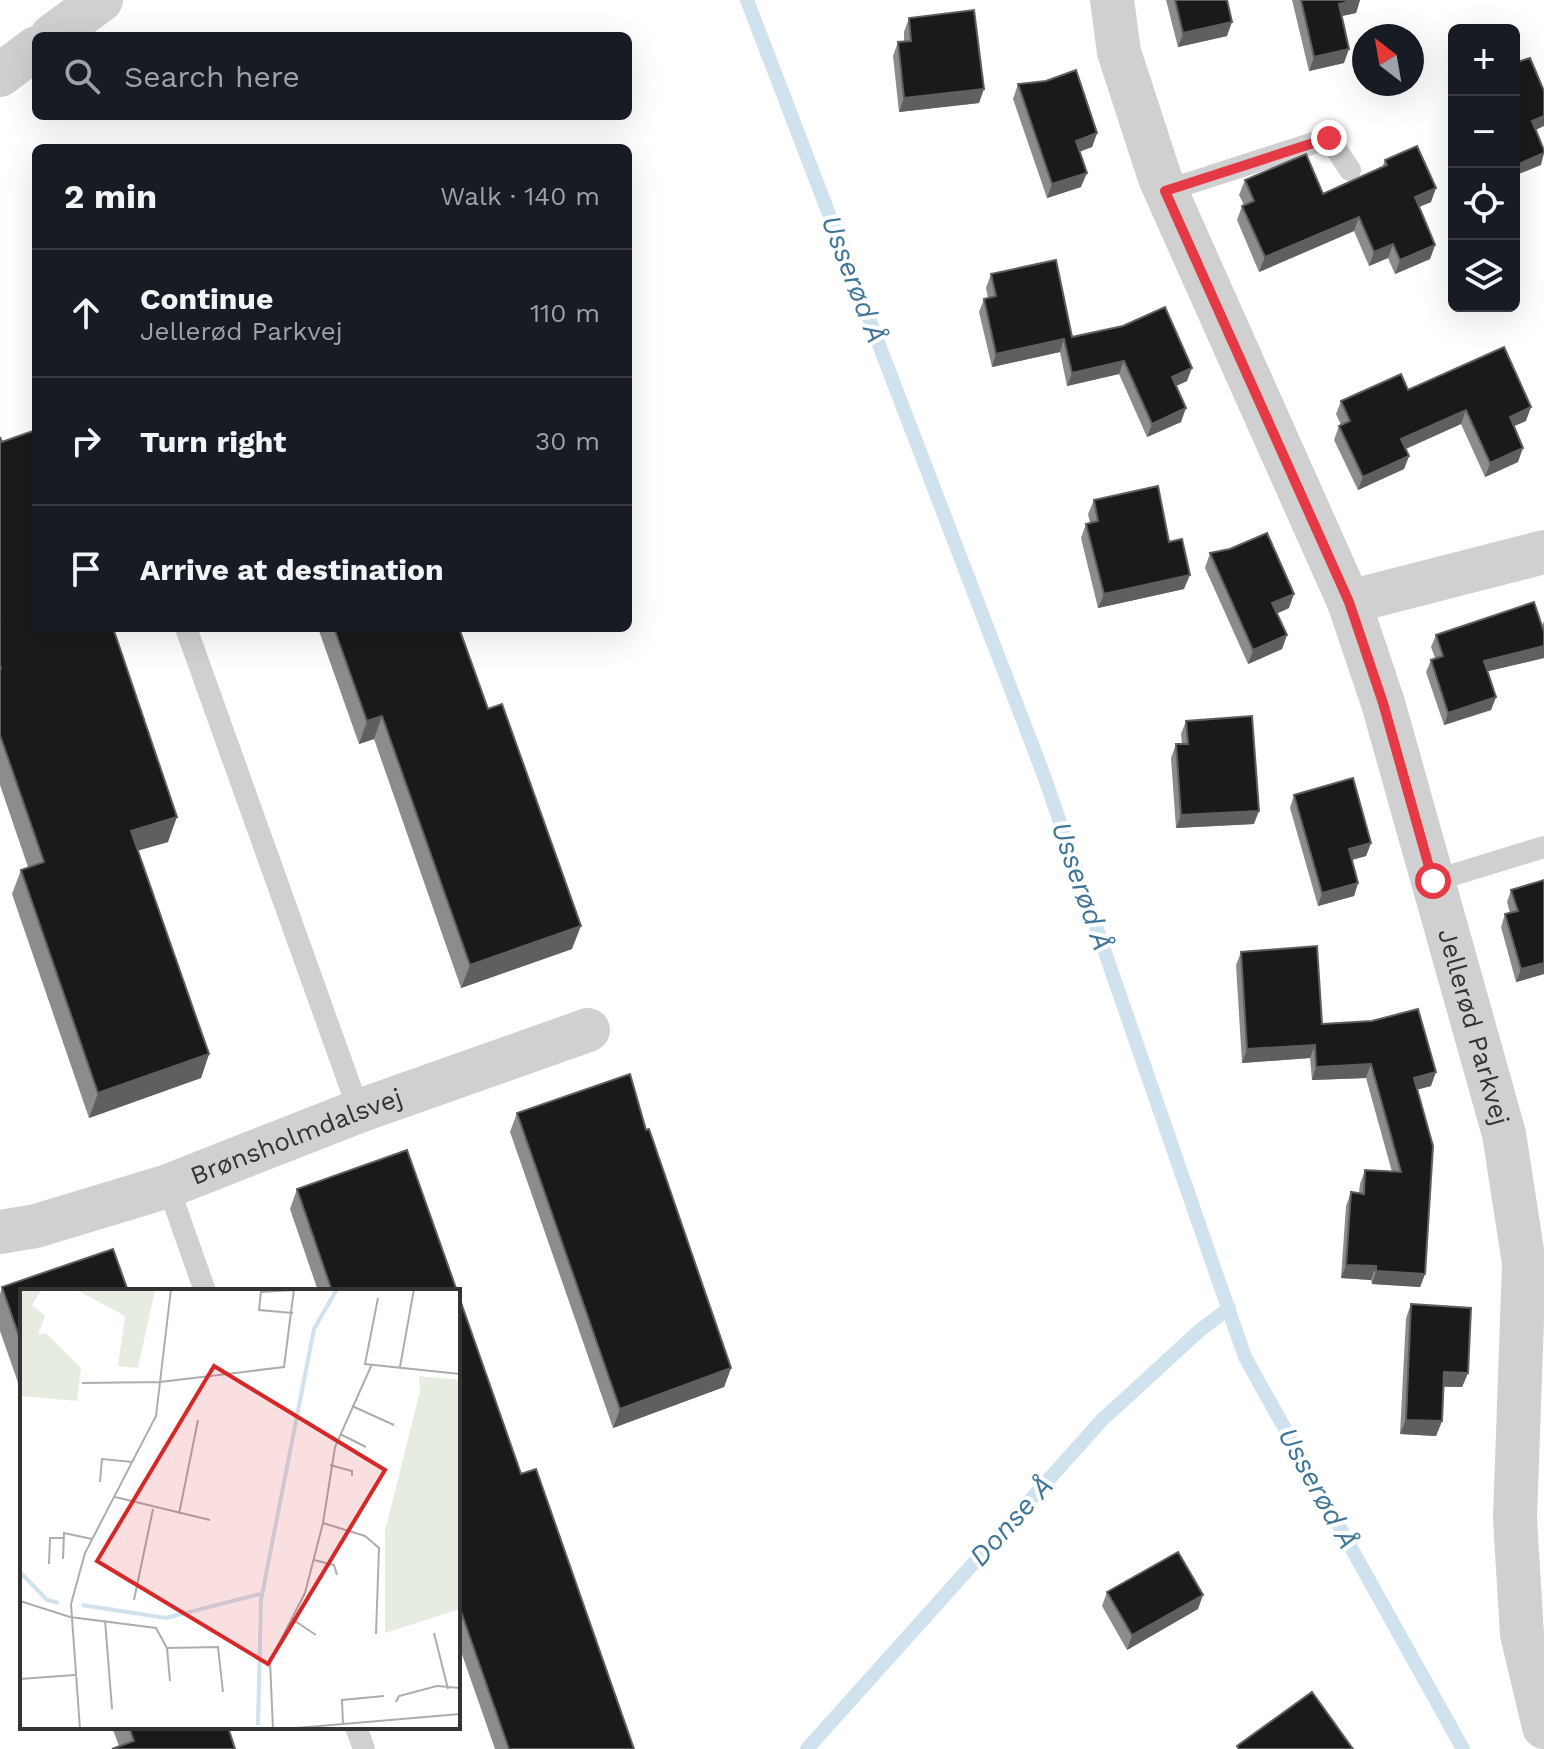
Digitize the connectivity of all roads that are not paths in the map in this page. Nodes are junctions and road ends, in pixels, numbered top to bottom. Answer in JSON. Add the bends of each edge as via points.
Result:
{"nodes":[{"id":1,"x":101,"y":0,"type":"edge"},
{"id":2,"x":1112,"y":0,"type":"edge"},
{"id":3,"x":57,"y":32,"type":"edge"},
{"id":4,"x":32,"y":51,"type":"edge"},
{"id":5,"x":0,"y":75,"type":"edge"},
{"id":6,"x":1350,"y":170,"type":"dead end"},
{"id":7,"x":1165,"y":191,"type":"junction"},
{"id":8,"x":1544,"y":552,"type":"edge"},
{"id":9,"x":1349,"y":602,"type":"junction"},
{"id":10,"x":187,"y":632,"type":"edge"},
{"id":11,"x":1544,"y":847,"type":"edge"},
{"id":12,"x":1433,"y":881,"type":"junction"},
{"id":13,"x":588,"y":1030,"type":"dead end"},
{"id":14,"x":359,"y":1111,"type":"junction"},
{"id":15,"x":168,"y":1186,"type":"junction"},
{"id":16,"x":0,"y":1232,"type":"edge"},
{"id":17,"x":204,"y":1289,"type":"edge"},
{"id":18,"x":1532,"y":1356,"type":"edge"},
{"id":19,"x":1544,"y":1727,"type":"edge"},
{"id":20,"x":357,"y":1729,"type":"edge"},
{"id":21,"x":364,"y":1749,"type":"edge"}],
"edges":[{"from":1,"to":3,"type":"street"},
{"from":2,"to":7,"type":"street","name":"Jellerød Parkvej","via":[[1119,52]]},
{"from":4,"to":5,"type":"street"},
{"from":6,"to":7,"type":"lane","via":[[1329,138]]},
{"from":7,"to":9,"type":"street","name":"Jellerød Parkvej"},
{"from":8,"to":9,"type":"street"},
{"from":9,"to":12,"type":"street","name":"Jellerød Parkvej"},
{"from":10,"to":14,"type":"lane"},
{"from":11,"to":12,"type":"lane"},
{"from":12,"to":18,"type":"street","name":"Jellerød Parkvej","via":[[1504,1134]]},
{"from":13,"to":14,"type":"street","name":"Brønsholmdalsvej"},
{"from":14,"to":15,"type":"street","name":"Brønsholmdalsvej"},
{"from":15,"to":16,"type":"street","name":"Brønsholmdalsvej"},
{"from":15,"to":17,"type":"lane"},
{"from":18,"to":19,"type":"street","name":"Jellerød Parkvej","via":[[1515,1519],[1522,1634]]},
{"from":20,"to":21,"type":"lane"}]}
